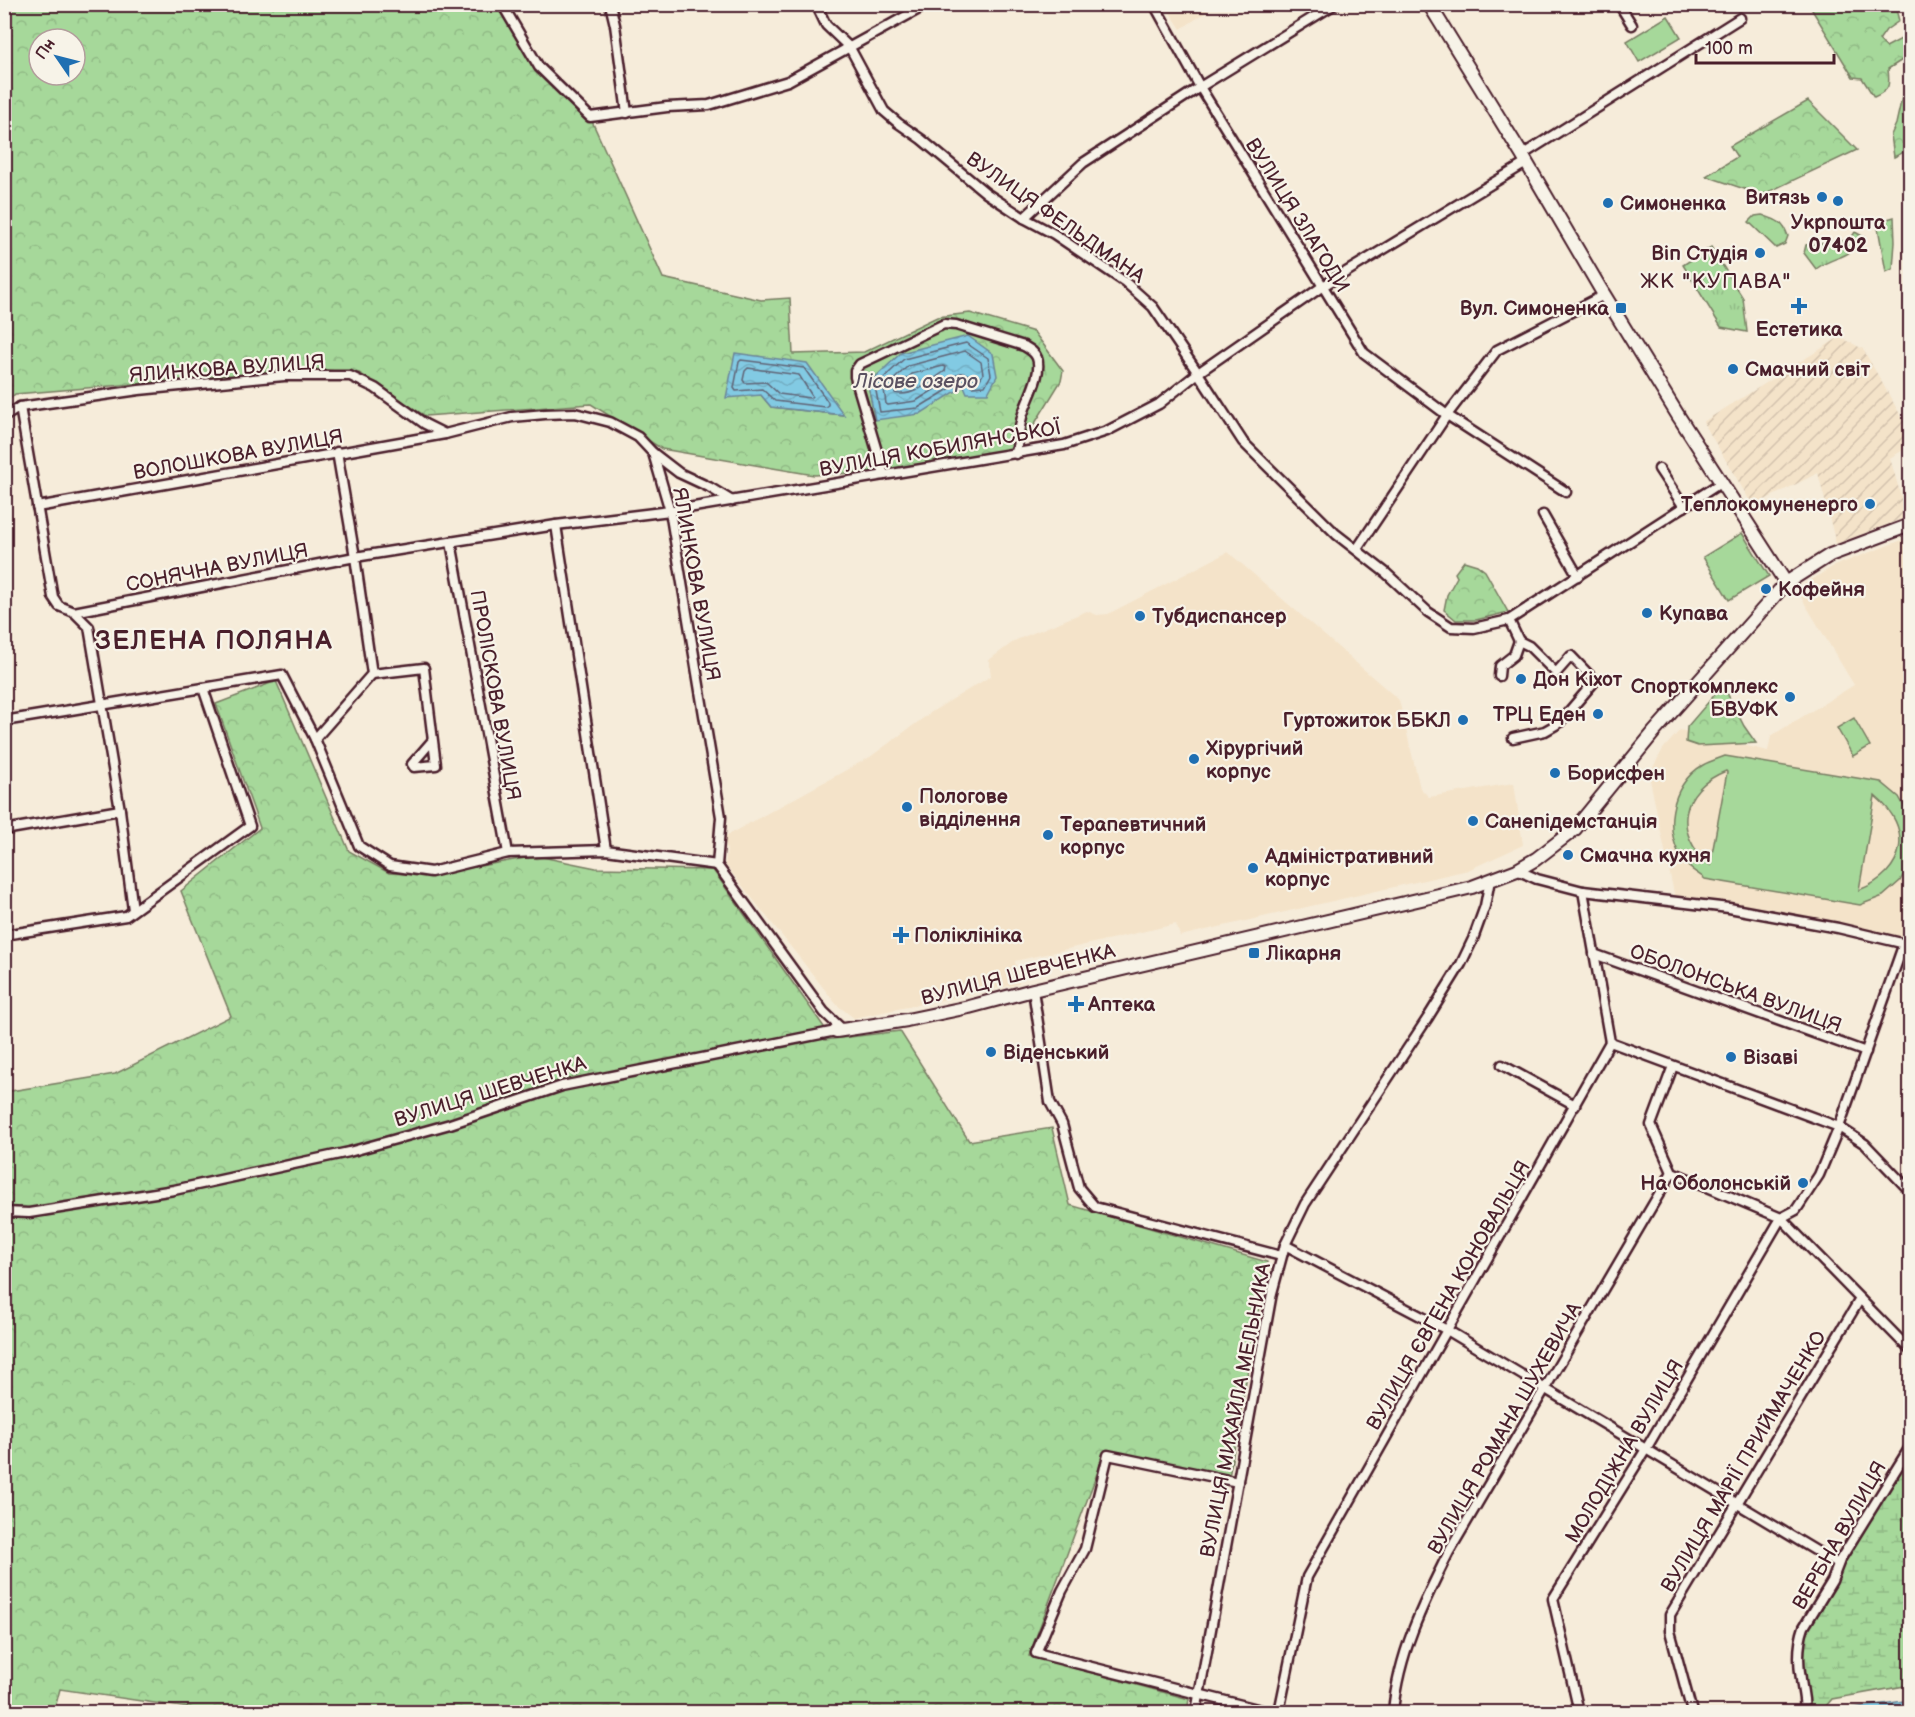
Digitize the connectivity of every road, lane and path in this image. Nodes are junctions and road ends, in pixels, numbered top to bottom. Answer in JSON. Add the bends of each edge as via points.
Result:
{"nodes":[{"id":1,"x":502,"y":4,"type":"edge"},
{"id":2,"x":610,"y":4,"type":"edge"},
{"id":3,"x":816,"y":4,"type":"edge"},
{"id":4,"x":928,"y":4,"type":"edge"},
{"id":5,"x":1154,"y":4,"type":"edge"},
{"id":6,"x":1335,"y":4,"type":"edge"},
{"id":7,"x":1429,"y":4,"type":"edge"},
{"id":8,"x":1619,"y":4,"type":"edge"},
{"id":9,"x":1740,"y":18,"type":"dead end"},
{"id":10,"x":1632,"y":25,"type":"dead end"},
{"id":11,"x":850,"y":48,"type":"junction"},
{"id":12,"x":1200,"y":87,"type":"junction"},
{"id":13,"x":627,"y":113,"type":"junction"},
{"id":14,"x":1524,"y":159,"type":"junction"},
{"id":15,"x":1024,"y":219,"type":"junction"},
{"id":16,"x":1323,"y":286,"type":"junction"},
{"id":17,"x":1604,"y":295,"type":"junction"},
{"id":18,"x":1198,"y":373,"type":"junction"},
{"id":19,"x":20,"y":407,"type":"junction"},
{"id":20,"x":1446,"y":415,"type":"junction"},
{"id":21,"x":4,"y":417,"type":"edge"},
{"id":22,"x":445,"y":434,"type":"junction"},
{"id":23,"x":337,"y":452,"type":"junction"},
{"id":24,"x":653,"y":453,"type":"junction"},
{"id":25,"x":1016,"y":454,"type":"junction"},
{"id":26,"x":1659,"y":469,"type":"dead end"},
{"id":27,"x":884,"y":475,"type":"junction"},
{"id":28,"x":1722,"y":482,"type":"junction"},
{"id":29,"x":1566,"y":492,"type":"dead end"},
{"id":30,"x":732,"y":501,"type":"junction"},
{"id":31,"x":37,"y":507,"type":"junction"},
{"id":32,"x":1684,"y":507,"type":"junction"},
{"id":33,"x":670,"y":511,"type":"junction"},
{"id":34,"x":1543,"y":515,"type":"dead end"},
{"id":35,"x":556,"y":525,"type":"junction"},
{"id":36,"x":1911,"y":525,"type":"edge"},
{"id":37,"x":451,"y":542,"type":"junction"},
{"id":38,"x":1357,"y":549,"type":"junction"},
{"id":39,"x":355,"y":557,"type":"junction"},
{"id":40,"x":1578,"y":576,"type":"junction"},
{"id":41,"x":1786,"y":583,"type":"junction"},
{"id":42,"x":74,"y":612,"type":"junction"},
{"id":43,"x":1509,"y":620,"type":"junction"},
{"id":44,"x":1519,"y":641,"type":"junction"},
{"id":45,"x":372,"y":674,"type":"junction"},
{"id":46,"x":1499,"y":676,"type":"dead end"},
{"id":47,"x":203,"y":688,"type":"junction"},
{"id":48,"x":102,"y":704,"type":"junction"},
{"id":49,"x":4,"y":721,"type":"edge"},
{"id":50,"x":1513,"y":738,"type":"dead end"},
{"id":51,"x":315,"y":739,"type":"junction"},
{"id":52,"x":432,"y":741,"type":"dead end"},
{"id":53,"x":120,"y":810,"type":"junction"},
{"id":54,"x":4,"y":830,"type":"edge"},
{"id":55,"x":606,"y":850,"type":"junction"},
{"id":56,"x":508,"y":853,"type":"junction"},
{"id":57,"x":717,"y":865,"type":"junction"},
{"id":58,"x":1517,"y":870,"type":"junction"},
{"id":59,"x":1490,"y":880,"type":"junction"},
{"id":60,"x":1583,"y":891,"type":"junction"},
{"id":61,"x":133,"y":910,"type":"junction"},
{"id":62,"x":4,"y":935,"type":"edge"},
{"id":63,"x":1907,"y":944,"type":"edge"},
{"id":64,"x":1594,"y":954,"type":"junction"},
{"id":65,"x":1033,"y":990,"type":"junction"},
{"id":66,"x":840,"y":1030,"type":"junction"},
{"id":67,"x":1610,"y":1042,"type":"junction"},
{"id":68,"x":1866,"y":1053,"type":"junction"},
{"id":69,"x":1502,"y":1065,"type":"dead end"},
{"id":70,"x":1673,"y":1066,"type":"junction"},
{"id":71,"x":1575,"y":1105,"type":"junction"},
{"id":72,"x":1839,"y":1127,"type":"junction"},
{"id":73,"x":1672,"y":1172,"type":"junction"},
{"id":74,"x":1911,"y":1191,"type":"edge"},
{"id":75,"x":4,"y":1212,"type":"edge"},
{"id":76,"x":1781,"y":1218,"type":"junction"},
{"id":77,"x":1285,"y":1245,"type":"junction"},
{"id":78,"x":1281,"y":1256,"type":"junction"},
{"id":79,"x":1860,"y":1299,"type":"junction"},
{"id":80,"x":1447,"y":1330,"type":"junction"},
{"id":81,"x":1911,"y":1350,"type":"edge"},
{"id":82,"x":1544,"y":1390,"type":"junction"},
{"id":83,"x":1911,"y":1447,"type":"edge"},
{"id":84,"x":1646,"y":1449,"type":"junction"},
{"id":85,"x":1238,"y":1482,"type":"junction"},
{"id":86,"x":1737,"y":1504,"type":"junction"},
{"id":87,"x":1838,"y":1564,"type":"junction"},
{"id":88,"x":1200,"y":1696,"type":"junction"},
{"id":89,"x":1196,"y":1713,"type":"edge"},
{"id":90,"x":1269,"y":1713,"type":"edge"},
{"id":91,"x":1279,"y":1713,"type":"edge"},
{"id":92,"x":1393,"y":1713,"type":"edge"},
{"id":93,"x":1580,"y":1713,"type":"edge"},
{"id":94,"x":1692,"y":1713,"type":"edge"},
{"id":95,"x":1804,"y":1713,"type":"edge"}],
"edges":[{"from":1,"to":13,"type":"street","via":[[539,67],[590,117]]},
{"from":2,"to":13,"type":"street"},
{"from":3,"to":11,"type":"street","name":"ВУЛИЦЯ ФЕЛЬДМАНА","via":[[826,25]]},
{"from":4,"to":11,"type":"street"},
{"from":5,"to":12,"type":"street","name":"ВУЛИЦЯ ЗЛАГОДИ"},
{"from":6,"to":12,"type":"street"},
{"from":7,"to":14,"type":"street"},
{"from":8,"to":10,"type":"street"},
{"from":9,"to":14,"type":"street","name":"ВУЛИЦЯ КОБИЛЯНСЬКОЇ"},
{"from":11,"to":13,"type":"street","via":[[788,81],[753,93],[709,105]]},
{"from":11,"to":15,"type":"street","name":"ВУЛИЦЯ ФЕЛЬДМАНА","via":[[884,111],[986,194]]},
{"from":12,"to":15,"type":"street","via":[[1083,163]]},
{"from":12,"to":16,"type":"street","name":"ВУЛИЦЯ ЗЛАГОДИ"},
{"from":14,"to":16,"type":"street","name":"ВУЛИЦЯ КОБИЛЯНСЬКОЇ"},
{"from":14,"to":17,"type":"street"},
{"from":15,"to":18,"type":"street","name":"ВУЛИЦЯ ФЕЛЬДМАНА","via":[[1054,234],[1125,282],[1153,307]]},
{"from":16,"to":18,"type":"street","name":"ВУЛИЦЯ КОБИЛЯНСЬКОЇ"},
{"from":16,"to":20,"type":"street","name":"ВУЛИЦЯ ЗЛАГОДИ","via":[[1364,353]]},
{"from":17,"to":20,"type":"street","via":[[1497,350]]},
{"from":17,"to":28,"type":"street"},
{"from":18,"to":25,"type":"street","name":"ВУЛИЦЯ КОБИЛЯНСЬКОЇ","via":[[1159,404],[1107,431],[1064,445]]},
{"from":18,"to":38,"type":"street","name":"ВУЛИЦЯ ФЕЛЬДМАНА","via":[[1243,442],[1336,534]]},
{"from":19,"to":21,"type":"street","name":"ЯЛИНКОВА ВУЛИЦЯ"},
{"from":19,"to":22,"type":"street","name":"ЯЛИНКОВА ВУЛИЦЯ","via":[[284,376],[350,376]]},
{"from":19,"to":31,"type":"street"},
{"from":20,"to":29,"type":"street","name":"ВУЛИЦЯ ЗЛАГОДИ"},
{"from":20,"to":38,"type":"street"},
{"from":22,"to":23,"type":"street","name":"ВОЛОШКОВА ВУЛИЦЯ"},
{"from":22,"to":24,"type":"street","via":[[512,417],[575,413],[610,422],[638,437]]},
{"from":23,"to":31,"type":"street","name":"ВОЛОШКОВА ВУЛИЦЯ"},
{"from":23,"to":39,"type":"street"},
{"from":24,"to":30,"type":"street","via":[[679,473]]},
{"from":24,"to":33,"type":"street","name":"ЯЛИНКОВА ВУЛИЦЯ"},
{"from":25,"to":27,"type":"street","name":"ВУЛИЦЯ КОБИЛЯНСЬКОЇ"},
{"from":25,"to":27,"type":"street","via":[[1038,358],[1024,346],[944,324],[860,364],[855,371]]},
{"from":26,"to":32,"type":"street"},
{"from":27,"to":30,"type":"street","name":"ВУЛИЦЯ КОБИЛЯНСЬКОЇ"},
{"from":28,"to":32,"type":"street","name":"ВУЛИЦЯ ФЕЛЬДМАНА"},
{"from":28,"to":41,"type":"street"},
{"from":30,"to":33,"type":"street","name":"ВУЛИЦЯ КОБИЛЯНСЬКОЇ"},
{"from":31,"to":42,"type":"street","via":[[53,597],[59,606]]},
{"from":32,"to":40,"type":"street","name":"ВУЛИЦЯ ФЕЛЬДМАНА"},
{"from":33,"to":35,"type":"street","name":"СОНЯЧНА ВУЛИЦЯ"},
{"from":33,"to":57,"type":"street","name":"ЯЛИНКОВА ВУЛИЦЯ","via":[[721,816]]},
{"from":34,"to":40,"type":"street"},
{"from":35,"to":37,"type":"street","name":"СОНЯЧНА ВУЛИЦЯ"},
{"from":35,"to":55,"type":"street"},
{"from":36,"to":41,"type":"street","name":"ВУЛИЦЯ ШЕВЧЕНКА","via":[[1830,555]]},
{"from":37,"to":39,"type":"street","name":"СОНЯЧНА ВУЛИЦЯ"},
{"from":37,"to":56,"type":"street","name":"ПРОЛІСКОВА ВУЛИЦЯ"},
{"from":38,"to":43,"type":"street","name":"ВУЛИЦЯ ФЕЛЬДМАНА","via":[[1428,612],[1451,627],[1474,628]]},
{"from":39,"to":42,"type":"street","name":"СОНЯЧНА ВУЛИЦЯ"},
{"from":39,"to":45,"type":"street"},
{"from":40,"to":43,"type":"street","name":"ВУЛИЦЯ ФЕЛЬДМАНА"},
{"from":41,"to":58,"type":"street","name":"ВУЛИЦЯ ШЕВЧЕНКА","via":[[1654,732],[1575,829]]},
{"from":42,"to":48,"type":"street","via":[[89,627]]},
{"from":43,"to":44,"type":"street"},
{"from":44,"to":46,"type":"street","via":[[1515,655],[1500,666]]},
{"from":44,"to":50,"type":"street","via":[[1530,646],[1556,673],[1571,656],[1595,681],[1559,723],[1545,731]]},
{"from":45,"to":51,"type":"street"},
{"from":45,"to":52,"type":"street","via":[[424,668]]},
{"from":47,"to":48,"type":"street"},
{"from":47,"to":51,"type":"street","via":[[282,675]]},
{"from":47,"to":61,"type":"street","via":[[250,826]]},
{"from":48,"to":49,"type":"street"},
{"from":48,"to":53,"type":"street"},
{"from":51,"to":56,"type":"street","via":[[359,846],[390,866],[431,872]]},
{"from":53,"to":54,"type":"street"},
{"from":53,"to":61,"type":"street"},
{"from":55,"to":56,"type":"street"},
{"from":55,"to":57,"type":"street"},
{"from":57,"to":66,"type":"street"},
{"from":58,"to":59,"type":"street","name":"ВУЛИЦЯ ШЕВЧЕНКА"},
{"from":58,"to":60,"type":"street"},
{"from":59,"to":65,"type":"street","name":"ВУЛИЦЯ ШЕВЧЕНКА"},
{"from":59,"to":77,"type":"street","name":"ВУЛИЦЯ МИХАЙЛА МЕЛЬНИКА","via":[[1485,906],[1461,964],[1305,1204]]},
{"from":60,"to":63,"type":"street","via":[[1729,908]]},
{"from":60,"to":64,"type":"street"},
{"from":61,"to":62,"type":"street","via":[[126,916]]},
{"from":63,"to":68,"type":"street"},
{"from":64,"to":67,"type":"street"},
{"from":64,"to":68,"type":"street","name":"ОБОЛОНСЬКА ВУЛИЦЯ"},
{"from":65,"to":66,"type":"street","name":"ВУЛИЦЯ ШЕВЧЕНКА","via":[[907,1020]]},
{"from":65,"to":78,"type":"street","via":[[1050,1102],[1062,1124],[1079,1188],[1095,1207]]},
{"from":66,"to":75,"type":"street","name":"ВУЛИЦЯ ШЕВЧЕНКА","via":[[562,1086],[372,1146],[174,1190],[29,1213]]},
{"from":67,"to":70,"type":"street"},
{"from":67,"to":71,"type":"street","name":"ВУЛИЦЯ ЄВГЕНА КОНОВАЛЬЦЯ"},
{"from":68,"to":72,"type":"street"},
{"from":69,"to":71,"type":"street"},
{"from":70,"to":72,"type":"street"},
{"from":70,"to":73,"type":"street","via":[[1651,1125]]},
{"from":71,"to":80,"type":"street","name":"ВУЛИЦЯ ЄВГЕНА КОНОВАЛЬЦЯ"},
{"from":72,"to":74,"type":"street","via":[[1865,1144]]},
{"from":72,"to":76,"type":"street","via":[[1806,1197],[1796,1210]]},
{"from":73,"to":76,"type":"street"},
{"from":73,"to":82,"type":"street","name":"ВУЛИЦЯ РОМАНА ШУХЕВИЧА"},
{"from":76,"to":79,"type":"street"},
{"from":76,"to":84,"type":"street","name":"МОЛОДІЖНА ВУЛИЦЯ"},
{"from":77,"to":78,"type":"street","name":"ВУЛИЦЯ МИХАЙЛА МЕЛЬНИКА"},
{"from":77,"to":80,"type":"street"},
{"from":78,"to":85,"type":"street","name":"ВУЛИЦЯ МИХАЙЛА МЕЛЬНИКА"},
{"from":79,"to":81,"type":"street"},
{"from":79,"to":86,"type":"street","name":"ВУЛИЦЯ МАРІЇ ПРИЙМАЧЕНКО"},
{"from":80,"to":82,"type":"street"},
{"from":80,"to":91,"type":"street","name":"ВУЛИЦЯ ЄВГЕНА КОНОВАЛЬЦЯ","via":[[1307,1577]]},
{"from":82,"to":84,"type":"street"},
{"from":82,"to":92,"type":"street","name":"ВУЛИЦЯ РОМАНА ШУХЕВИЧА","via":[[1421,1606],[1394,1694]]},
{"from":83,"to":87,"type":"street","name":"ВЕРБНА ВУЛИЦЯ"},
{"from":84,"to":86,"type":"street"},
{"from":84,"to":93,"type":"street","name":"МОЛОДІЖНА ВУЛИЦЯ","via":[[1553,1599]]},
{"from":85,"to":88,"type":"street","name":"ВУЛИЦЯ МИХАЙЛА МЕЛЬНИКА"},
{"from":85,"to":88,"type":"street","via":[[1108,1455],[1085,1549],[1036,1653]]},
{"from":86,"to":87,"type":"street"},
{"from":86,"to":94,"type":"street","name":"ВУЛИЦЯ МАРІЇ ПРИЙМАЧЕНКО","via":[[1670,1615],[1670,1631]]},
{"from":87,"to":95,"type":"street","name":"ВЕРБНА ВУЛИЦЯ","via":[[1801,1635],[1799,1665]]},
{"from":88,"to":89,"type":"street","name":"ВУЛИЦЯ МИХАЙЛА МЕЛЬНИКА"},
{"from":88,"to":90,"type":"street"}]}
